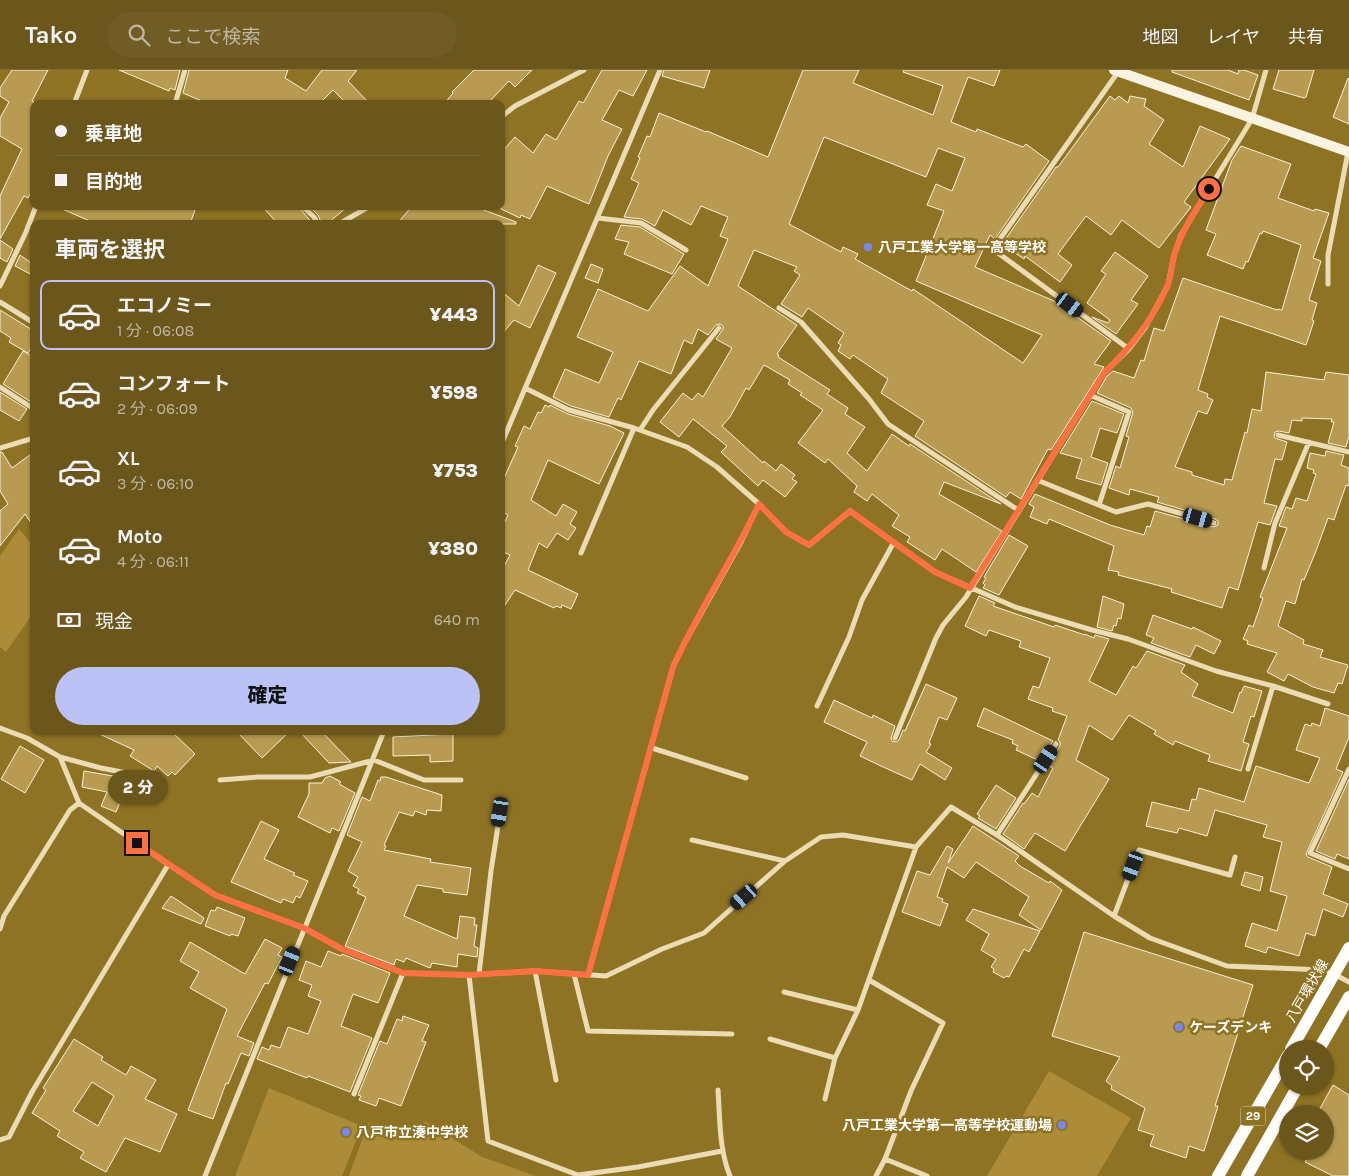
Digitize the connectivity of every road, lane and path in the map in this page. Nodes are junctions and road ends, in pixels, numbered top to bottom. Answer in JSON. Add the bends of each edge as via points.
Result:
{"nodes":[{"id":1,"x":87,"y":70,"type":"edge"},
{"id":2,"x":185,"y":70,"type":"edge"},
{"id":3,"x":584,"y":70,"type":"edge"},
{"id":4,"x":660,"y":70,"type":"edge"},
{"id":5,"x":1266,"y":70,"type":"edge"},
{"id":6,"x":1116,"y":71,"type":"edge"},
{"id":7,"x":76,"y":100,"type":"edge"},
{"id":8,"x":175,"y":100,"type":"edge"},
{"id":9,"x":505,"y":114,"type":"edge"},
{"id":10,"x":1252,"y":119,"type":"junction"},
{"id":11,"x":1349,"y":152,"type":"edge"},
{"id":12,"x":306,"y":210,"type":"edge"},
{"id":13,"x":363,"y":210,"type":"edge"},
{"id":14,"x":598,"y":218,"type":"junction"},
{"id":15,"x":314,"y":220,"type":"edge"},
{"id":16,"x":346,"y":220,"type":"edge"},
{"id":17,"x":30,"y":222,"type":"edge"},
{"id":18,"x":686,"y":250,"type":"dead end"},
{"id":19,"x":1328,"y":284,"type":"dead end"},
{"id":20,"x":0,"y":286,"type":"edge"},
{"id":21,"x":0,"y":302,"type":"edge"},
{"id":22,"x":778,"y":308,"type":"dead end"},
{"id":23,"x":30,"y":321,"type":"edge"},
{"id":24,"x":719,"y":328,"type":"dead end"},
{"id":25,"x":1129,"y":349,"type":"junction"},
{"id":26,"x":0,"y":387,"type":"edge"},
{"id":27,"x":525,"y":388,"type":"junction"},
{"id":28,"x":1090,"y":395,"type":"junction"},
{"id":29,"x":30,"y":406,"type":"edge"},
{"id":30,"x":634,"y":428,"type":"junction"},
{"id":31,"x":640,"y":430,"type":"junction"},
{"id":32,"x":1278,"y":435,"type":"dead end"},
{"id":33,"x":505,"y":436,"type":"edge"},
{"id":34,"x":30,"y":440,"type":"edge"},
{"id":35,"x":1309,"y":442,"type":"junction"},
{"id":36,"x":0,"y":448,"type":"edge"},
{"id":37,"x":1349,"y":452,"type":"edge"},
{"id":38,"x":1037,"y":480,"type":"junction"},
{"id":39,"x":759,"y":504,"type":"junction"},
{"id":40,"x":1099,"y":505,"type":"junction"},
{"id":41,"x":1018,"y":510,"type":"junction"},
{"id":42,"x":1214,"y":523,"type":"dead end"},
{"id":43,"x":894,"y":542,"type":"junction"},
{"id":44,"x":581,"y":553,"type":"dead end"},
{"id":45,"x":1264,"y":568,"type":"dead end"},
{"id":46,"x":970,"y":588,"type":"junction"},
{"id":47,"x":1272,"y":686,"type":"junction"},
{"id":48,"x":1328,"y":704,"type":"dead end"},
{"id":49,"x":817,"y":706,"type":"dead end"},
{"id":50,"x":0,"y":728,"type":"edge"},
{"id":51,"x":383,"y":735,"type":"edge"},
{"id":52,"x":895,"y":738,"type":"dead end"},
{"id":53,"x":1056,"y":744,"type":"dead end"},
{"id":54,"x":652,"y":748,"type":"junction"},
{"id":55,"x":60,"y":757,"type":"junction"},
{"id":56,"x":374,"y":760,"type":"junction"},
{"id":57,"x":1248,"y":769,"type":"dead end"},
{"id":58,"x":1349,"y":769,"type":"edge"},
{"id":59,"x":153,"y":778,"type":"dead end"},
{"id":60,"x":746,"y":778,"type":"dead end"},
{"id":61,"x":220,"y":780,"type":"dead end"},
{"id":62,"x":461,"y":780,"type":"dead end"},
{"id":63,"x":79,"y":802,"type":"junction"},
{"id":64,"x":500,"y":812,"type":"dead end"},
{"id":65,"x":998,"y":835,"type":"junction"},
{"id":66,"x":692,"y":840,"type":"dead end"},
{"id":67,"x":916,"y":847,"type":"junction"},
{"id":68,"x":1235,"y":857,"type":"dead end"},
{"id":69,"x":785,"y":861,"type":"junction"},
{"id":70,"x":168,"y":865,"type":"junction"},
{"id":71,"x":1349,"y":868,"type":"edge"},
{"id":72,"x":1114,"y":916,"type":"junction"},
{"id":73,"x":0,"y":928,"type":"edge"},
{"id":74,"x":304,"y":928,"type":"junction"},
{"id":75,"x":1349,"y":948,"type":"edge"},
{"id":76,"x":535,"y":971,"type":"junction"},
{"id":77,"x":403,"y":973,"type":"junction"},
{"id":78,"x":480,"y":974,"type":"junction"},
{"id":79,"x":574,"y":974,"type":"junction"},
{"id":80,"x":1334,"y":974,"type":"junction"},
{"id":81,"x":469,"y":975,"type":"junction"},
{"id":82,"x":588,"y":975,"type":"junction"},
{"id":83,"x":869,"y":980,"type":"junction"},
{"id":84,"x":1349,"y":982,"type":"edge"},
{"id":85,"x":784,"y":992,"type":"dead end"},
{"id":86,"x":1349,"y":997,"type":"edge"},
{"id":87,"x":858,"y":1010,"type":"junction"},
{"id":88,"x":732,"y":1034,"type":"dead end"},
{"id":89,"x":770,"y":1039,"type":"dead end"},
{"id":90,"x":1296,"y":1040,"type":"edge"},
{"id":91,"x":1325,"y":1040,"type":"edge"},
{"id":92,"x":835,"y":1058,"type":"junction"},
{"id":93,"x":1279,"y":1071,"type":"edge"},
{"id":94,"x":556,"y":1080,"type":"dead end"},
{"id":95,"x":718,"y":1090,"type":"dead end"},
{"id":96,"x":354,"y":1094,"type":"dead end"},
{"id":97,"x":1293,"y":1095,"type":"edge"},
{"id":98,"x":825,"y":1099,"type":"dead end"},
{"id":99,"x":0,"y":1140,"type":"edge"},
{"id":100,"x":722,"y":1151,"type":"junction"},
{"id":101,"x":885,"y":1158,"type":"junction"},
{"id":102,"x":205,"y":1176,"type":"edge"},
{"id":103,"x":730,"y":1176,"type":"edge"},
{"id":104,"x":876,"y":1176,"type":"edge"},
{"id":105,"x":927,"y":1176,"type":"edge"},
{"id":106,"x":1218,"y":1176,"type":"edge"},
{"id":107,"x":1247,"y":1176,"type":"edge"}],
"edges":[{"from":1,"to":7,"type":"street"},
{"from":2,"to":8,"type":"street"},
{"from":3,"to":9,"type":"street"},
{"from":4,"to":14,"type":"street"},
{"from":5,"to":10,"type":"street"},
{"from":6,"to":10,"type":"street"},
{"from":6,"to":25,"type":"street","via":[[997,243],[998,253]]},
{"from":10,"to":11,"type":"street"},
{"from":10,"to":25,"type":"street","via":[[1181,235],[1168,285],[1145,328]]},
{"from":11,"to":19,"type":"street","via":[[1328,255]]},
{"from":12,"to":15,"type":"street"},
{"from":13,"to":16,"type":"street"},
{"from":14,"to":18,"type":"street","via":[[641,223]]},
{"from":14,"to":27,"type":"street"},
{"from":17,"to":20,"type":"street"},
{"from":21,"to":23,"type":"street"},
{"from":22,"to":41,"type":"street","via":[[801,322],[888,424]]},
{"from":24,"to":31,"type":"street"},
{"from":25,"to":28,"type":"street","via":[[1104,373]]},
{"from":26,"to":29,"type":"street"},
{"from":27,"to":30,"type":"street","via":[[569,410]]},
{"from":27,"to":33,"type":"street"},
{"from":28,"to":38,"type":"street"},
{"from":28,"to":40,"type":"street","via":[[1129,412]]},
{"from":30,"to":31,"type":"street"},
{"from":30,"to":44,"type":"street"},
{"from":31,"to":39,"type":"street","via":[[687,447],[717,467]]},
{"from":32,"to":35,"type":"street"},
{"from":34,"to":36,"type":"street"},
{"from":35,"to":37,"type":"street"},
{"from":35,"to":45,"type":"street","via":[[1274,523]]},
{"from":38,"to":40,"type":"street"},
{"from":38,"to":41,"type":"street"},
{"from":39,"to":43,"type":"street","via":[[786,532],[809,545],[850,511]]},
{"from":39,"to":54,"type":"street","via":[[673,667]]},
{"from":40,"to":42,"type":"street","via":[[1116,512],[1148,504]]},
{"from":41,"to":46,"type":"street"},
{"from":43,"to":46,"type":"street","via":[[935,572]]},
{"from":43,"to":49,"type":"street","via":[[862,600]]},
{"from":46,"to":47,"type":"street","via":[[1015,607],[1128,639],[1216,671]]},
{"from":46,"to":52,"type":"street","via":[[936,638]]},
{"from":47,"to":48,"type":"street"},
{"from":47,"to":57,"type":"street"},
{"from":50,"to":55,"type":"street","via":[[27,738]]},
{"from":51,"to":56,"type":"street"},
{"from":53,"to":65,"type":"street"},
{"from":54,"to":60,"type":"street"},
{"from":54,"to":82,"type":"street"},
{"from":55,"to":59,"type":"street"},
{"from":55,"to":63,"type":"street"},
{"from":56,"to":61,"type":"street","via":[[310,777]]},
{"from":56,"to":62,"type":"street","via":[[424,780]]},
{"from":56,"to":74,"type":"street"},
{"from":58,"to":71,"type":"street","via":[[1310,853]]},
{"from":63,"to":70,"type":"street"},
{"from":63,"to":73,"type":"street","via":[[70,810],[4,916]]},
{"from":64,"to":78,"type":"street"},
{"from":65,"to":67,"type":"street","via":[[951,807]]},
{"from":65,"to":72,"type":"street"},
{"from":66,"to":69,"type":"street"},
{"from":67,"to":69,"type":"street","via":[[843,835],[820,837]]},
{"from":67,"to":83,"type":"street"},
{"from":68,"to":72,"type":"street","via":[[1230,875],[1139,850]]},
{"from":69,"to":82,"type":"street","via":[[704,933],[606,976]]},
{"from":70,"to":74,"type":"street","via":[[215,895]]},
{"from":70,"to":99,"type":"street","via":[[32,1092],[9,1137]]},
{"from":72,"to":80,"type":"street","via":[[1150,938],[1227,966],[1323,970]]},
{"from":74,"to":77,"type":"street","via":[[342,949]]},
{"from":74,"to":102,"type":"street"},
{"from":75,"to":80,"type":"main road","name":"八戸環状線"},
{"from":76,"to":78,"type":"street"},
{"from":76,"to":79,"type":"street"},
{"from":76,"to":94,"type":"street"},
{"from":77,"to":81,"type":"street"},
{"from":77,"to":96,"type":"street"},
{"from":78,"to":81,"type":"street"},
{"from":79,"to":82,"type":"street"},
{"from":79,"to":88,"type":"street","via":[[588,1032]]},
{"from":80,"to":84,"type":"street"},
{"from":80,"to":90,"type":"main road","name":"八戸環状線"},
{"from":81,"to":100,"type":"street","via":[[488,1141],[578,1175]]},
{"from":83,"to":87,"type":"street"},
{"from":83,"to":101,"type":"street","via":[[943,1023]]},
{"from":85,"to":87,"type":"street"},
{"from":86,"to":91,"type":"main road"},
{"from":87,"to":92,"type":"street"},
{"from":89,"to":92,"type":"street"},
{"from":92,"to":98,"type":"street"},
{"from":93,"to":106,"type":"main road","number":"29"},
{"from":95,"to":100,"type":"street"},
{"from":97,"to":107,"type":"main road","number":"29"},
{"from":100,"to":103,"type":"street"},
{"from":101,"to":104,"type":"street"},
{"from":101,"to":105,"type":"street"}]}
